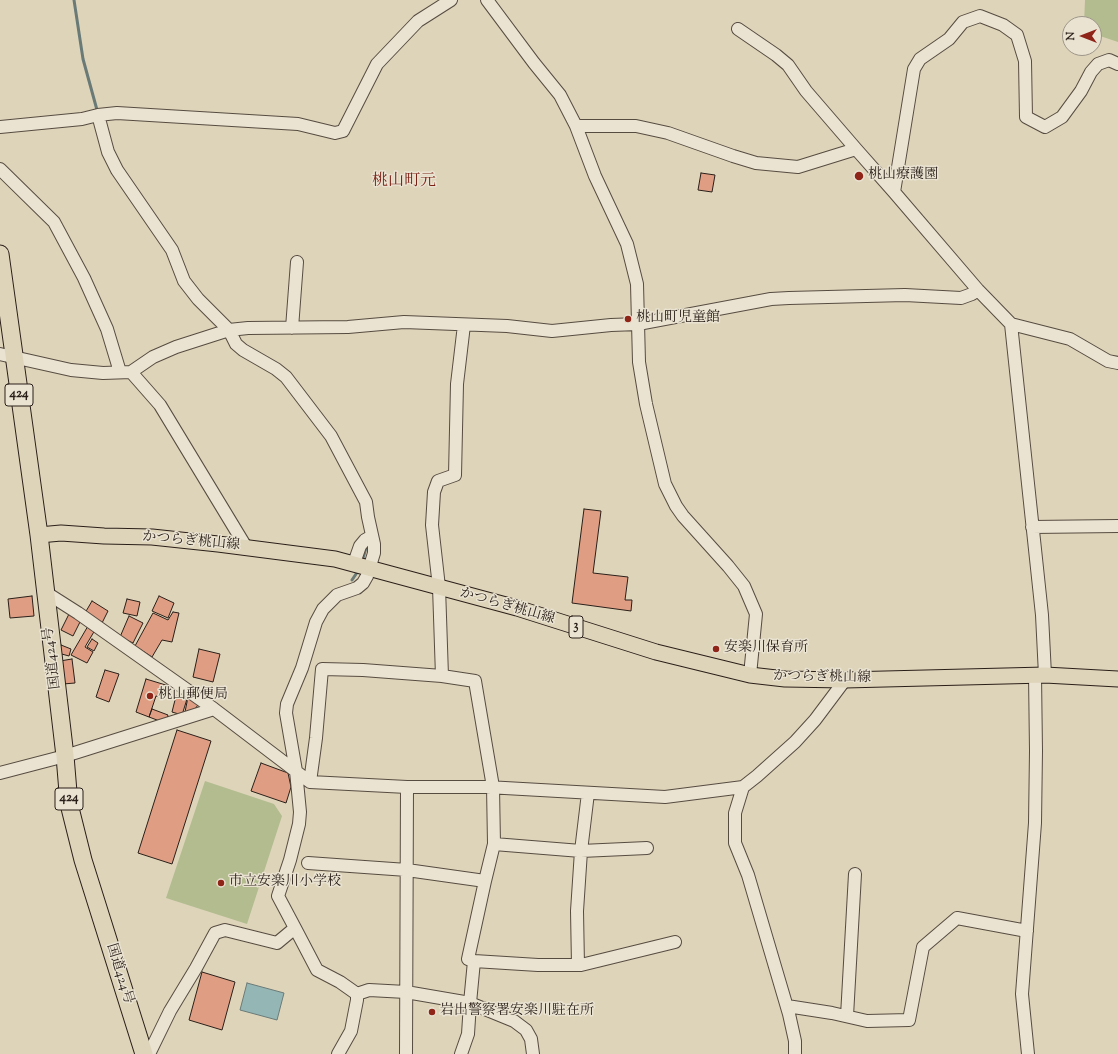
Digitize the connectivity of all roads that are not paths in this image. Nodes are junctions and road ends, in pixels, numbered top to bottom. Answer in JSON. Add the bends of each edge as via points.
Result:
{"nodes":[{"id":1,"x":451,"y":0,"type":"edge"},
{"id":2,"x":487,"y":0,"type":"edge"},
{"id":3,"x":738,"y":30,"type":"dead end"},
{"id":4,"x":1118,"y":64,"type":"edge"},
{"id":5,"x":98,"y":115,"type":"junction"},
{"id":6,"x":576,"y":126,"type":"junction"},
{"id":7,"x":0,"y":127,"type":"edge"},
{"id":8,"x":856,"y":149,"type":"junction"},
{"id":9,"x":0,"y":169,"type":"edge"},
{"id":10,"x":894,"y":192,"type":"junction"},
{"id":11,"x":0,"y":254,"type":"edge"},
{"id":12,"x":297,"y":262,"type":"dead end"},
{"id":13,"x":978,"y":290,"type":"junction"},
{"id":14,"x":638,"y":324,"type":"junction"},
{"id":15,"x":1011,"y":324,"type":"junction"},
{"id":16,"x":464,"y":325,"type":"junction"},
{"id":17,"x":292,"y":328,"type":"junction"},
{"id":18,"x":229,"y":330,"type":"junction"},
{"id":19,"x":7,"y":355,"type":"edge"},
{"id":20,"x":1118,"y":363,"type":"edge"},
{"id":21,"x":126,"y":372,"type":"junction"},
{"id":22,"x":1118,"y":526,"type":"edge"},
{"id":23,"x":1032,"y":527,"type":"junction"},
{"id":24,"x":39,"y":535,"type":"junction"},
{"id":25,"x":372,"y":536,"type":"junction"},
{"id":26,"x":246,"y":547,"type":"junction"},
{"id":27,"x":354,"y":563,"type":"junction"},
{"id":28,"x":370,"y":568,"type":"junction"},
{"id":29,"x":439,"y":587,"type":"junction"},
{"id":30,"x":45,"y":592,"type":"junction"},
{"id":31,"x":750,"y":675,"type":"junction"},
{"id":32,"x":1040,"y":675,"type":"junction"},
{"id":33,"x":442,"y":676,"type":"junction"},
{"id":34,"x":1118,"y":679,"type":"edge"},
{"id":35,"x":845,"y":680,"type":"junction"},
{"id":36,"x":214,"y":709,"type":"junction"},
{"id":37,"x":65,"y":756,"type":"junction"},
{"id":38,"x":296,"y":771,"type":"junction"},
{"id":39,"x":0,"y":773,"type":"edge"},
{"id":40,"x":310,"y":782,"type":"junction"},
{"id":41,"x":407,"y":787,"type":"junction"},
{"id":42,"x":493,"y":787,"type":"junction"},
{"id":43,"x":743,"y":787,"type":"junction"},
{"id":44,"x":588,"y":793,"type":"junction"},
{"id":45,"x":494,"y":844,"type":"junction"},
{"id":46,"x":647,"y":848,"type":"dead end"},
{"id":47,"x":580,"y":851,"type":"junction"},
{"id":48,"x":308,"y":864,"type":"dead end"},
{"id":49,"x":407,"y":870,"type":"junction"},
{"id":50,"x":855,"y":874,"type":"dead end"},
{"id":51,"x":485,"y":881,"type":"junction"},
{"id":52,"x":295,"y":928,"type":"junction"},
{"id":53,"x":1027,"y":931,"type":"junction"},
{"id":54,"x":676,"y":942,"type":"dead end"},
{"id":55,"x":474,"y":961,"type":"junction"},
{"id":56,"x":578,"y":965,"type":"junction"},
{"id":57,"x":406,"y":992,"type":"junction"},
{"id":58,"x":357,"y":994,"type":"junction"},
{"id":59,"x":470,"y":1003,"type":"junction"},
{"id":60,"x":787,"y":1006,"type":"junction"},
{"id":61,"x":848,"y":1016,"type":"junction"},
{"id":62,"x":144,"y":1054,"type":"edge"},
{"id":63,"x":149,"y":1054,"type":"edge"},
{"id":64,"x":338,"y":1054,"type":"edge"},
{"id":65,"x":406,"y":1054,"type":"edge"},
{"id":66,"x":461,"y":1054,"type":"edge"},
{"id":67,"x":533,"y":1054,"type":"edge"},
{"id":68,"x":796,"y":1054,"type":"edge"},
{"id":69,"x":1028,"y":1054,"type":"edge"}],
"edges":[{"from":1,"to":5,"type":"street","via":[[418,20],[377,64],[343,131],[335,133],[298,124],[183,116],[117,113]]},
{"from":2,"to":6,"type":"street","via":[[560,94]]},
{"from":3,"to":8,"type":"street","via":[[788,65],[806,91]]},
{"from":4,"to":10,"type":"street","via":[[1109,60],[1098,64],[1062,116],[1045,127],[1026,117],[1025,61],[1017,35],[1003,25],[980,16],[963,22],[949,39],[920,59],[914,69]]},
{"from":5,"to":7,"type":"street","via":[[82,119]]},
{"from":5,"to":18,"type":"street","via":[[108,152],[117,170],[172,250],[184,281]]},
{"from":6,"to":8,"type":"street","via":[[636,126],[668,133],[750,161],[798,167]]},
{"from":6,"to":14,"type":"street","via":[[595,176],[626,244],[637,284]]},
{"from":8,"to":10,"type":"street"},
{"from":9,"to":21,"type":"street","via":[[54,222],[84,278]]},
{"from":10,"to":13,"type":"street"},
{"from":11,"to":19,"type":"highway","name":"国道424号","number":"424"},
{"from":12,"to":17,"type":"street"},
{"from":13,"to":14,"type":"street","via":[[961,298],[783,298]]},
{"from":13,"to":15,"type":"street"},
{"from":14,"to":16,"type":"street","via":[[552,331]]},
{"from":14,"to":31,"type":"street","via":[[639,362],[646,404],[665,484],[683,516],[744,586],[756,614]]},
{"from":15,"to":20,"type":"street","via":[[1070,339],[1108,361]]},
{"from":15,"to":23,"type":"street"},
{"from":16,"to":17,"type":"street","via":[[404,322]]},
{"from":16,"to":29,"type":"street","via":[[457,384],[455,475],[438,481],[434,492],[432,525]]},
{"from":17,"to":18,"type":"street"},
{"from":18,"to":21,"type":"street","via":[[176,347]]},
{"from":18,"to":25,"type":"street","via":[[236,344],[243,350],[286,377],[332,436],[366,502]]},
{"from":19,"to":21,"type":"street","via":[[72,370]]},
{"from":19,"to":24,"type":"highway","name":"国道424号","number":"424"},
{"from":21,"to":26,"type":"street","via":[[160,405]]},
{"from":22,"to":23,"type":"street"},
{"from":23,"to":32,"type":"street","via":[[1042,615]]},
{"from":24,"to":26,"type":"main road","name":"かつらぎ桃山線","number":"3","via":[[61,533],[152,537]]},
{"from":24,"to":30,"type":"highway","name":"国道424号","number":"424"},
{"from":25,"to":27,"type":"street","via":[[360,546]]},
{"from":25,"to":28,"type":"street","via":[[374,553]]},
{"from":26,"to":27,"type":"main road","name":"かつらぎ桃山線","number":"3"},
{"from":27,"to":28,"type":"main road","name":"かつらぎ桃山線","number":"3"},
{"from":28,"to":29,"type":"main road","name":"かつらぎ桃山線","number":"3"},
{"from":28,"to":38,"type":"street","via":[[363,583],[357,588],[337,595],[323,609],[316,622],[286,713]]},
{"from":29,"to":31,"type":"main road","name":"かつらぎ桃山線","number":"3","via":[[517,608],[656,652]]},
{"from":29,"to":33,"type":"street"},
{"from":30,"to":36,"type":"street"},
{"from":30,"to":37,"type":"highway","name":"国道424号","number":"424"},
{"from":31,"to":35,"type":"main road","name":"かつらぎ桃山線","number":"3","via":[[784,679]]},
{"from":32,"to":34,"type":"main road","name":"かつらぎ桃山線","number":"3"},
{"from":32,"to":35,"type":"main road","name":"かつらぎ桃山線","number":"3"},
{"from":32,"to":53,"type":"street","via":[[1035,823]]},
{"from":33,"to":40,"type":"street","via":[[322,669]]},
{"from":33,"to":42,"type":"street","via":[[475,681]]},
{"from":35,"to":43,"type":"street","via":[[795,742]]},
{"from":36,"to":37,"type":"street"},
{"from":36,"to":38,"type":"street"},
{"from":37,"to":39,"type":"street"},
{"from":37,"to":62,"type":"highway","name":"国道424号","number":"424","via":[[69,804],[83,860]]},
{"from":38,"to":40,"type":"street"},
{"from":38,"to":52,"type":"street","via":[[299,824],[278,896]]},
{"from":40,"to":41,"type":"street"},
{"from":41,"to":42,"type":"street"},
{"from":41,"to":49,"type":"street"},
{"from":42,"to":44,"type":"street"},
{"from":42,"to":45,"type":"street"},
{"from":43,"to":44,"type":"street","via":[[664,797]]},
{"from":43,"to":60,"type":"street","via":[[734,813],[735,843],[748,875]]},
{"from":44,"to":47,"type":"street"},
{"from":45,"to":47,"type":"street"},
{"from":45,"to":51,"type":"street"},
{"from":46,"to":47,"type":"street"},
{"from":47,"to":56,"type":"street"},
{"from":48,"to":49,"type":"street"},
{"from":49,"to":51,"type":"street"},
{"from":49,"to":57,"type":"street"},
{"from":50,"to":61,"type":"street"},
{"from":51,"to":55,"type":"street","via":[[468,959]]},
{"from":52,"to":58,"type":"street","via":[[317,970]]},
{"from":52,"to":63,"type":"street","via":[[277,943],[225,930],[215,933],[170,1011]]},
{"from":53,"to":61,"type":"street","via":[[957,918],[923,947],[909,1020],[867,1021]]},
{"from":53,"to":69,"type":"street","via":[[1022,994]]},
{"from":54,"to":56,"type":"street"},
{"from":55,"to":56,"type":"street"},
{"from":55,"to":59,"type":"street"},
{"from":57,"to":58,"type":"street","via":[[369,990]]},
{"from":57,"to":59,"type":"street"},
{"from":57,"to":65,"type":"street"},
{"from":58,"to":64,"type":"street","via":[[351,1031]]},
{"from":59,"to":66,"type":"street","via":[[468,1034]]},
{"from":59,"to":67,"type":"street","via":[[514,1021],[526,1030],[531,1039]]},
{"from":60,"to":61,"type":"street"},
{"from":60,"to":68,"type":"street"}]}
